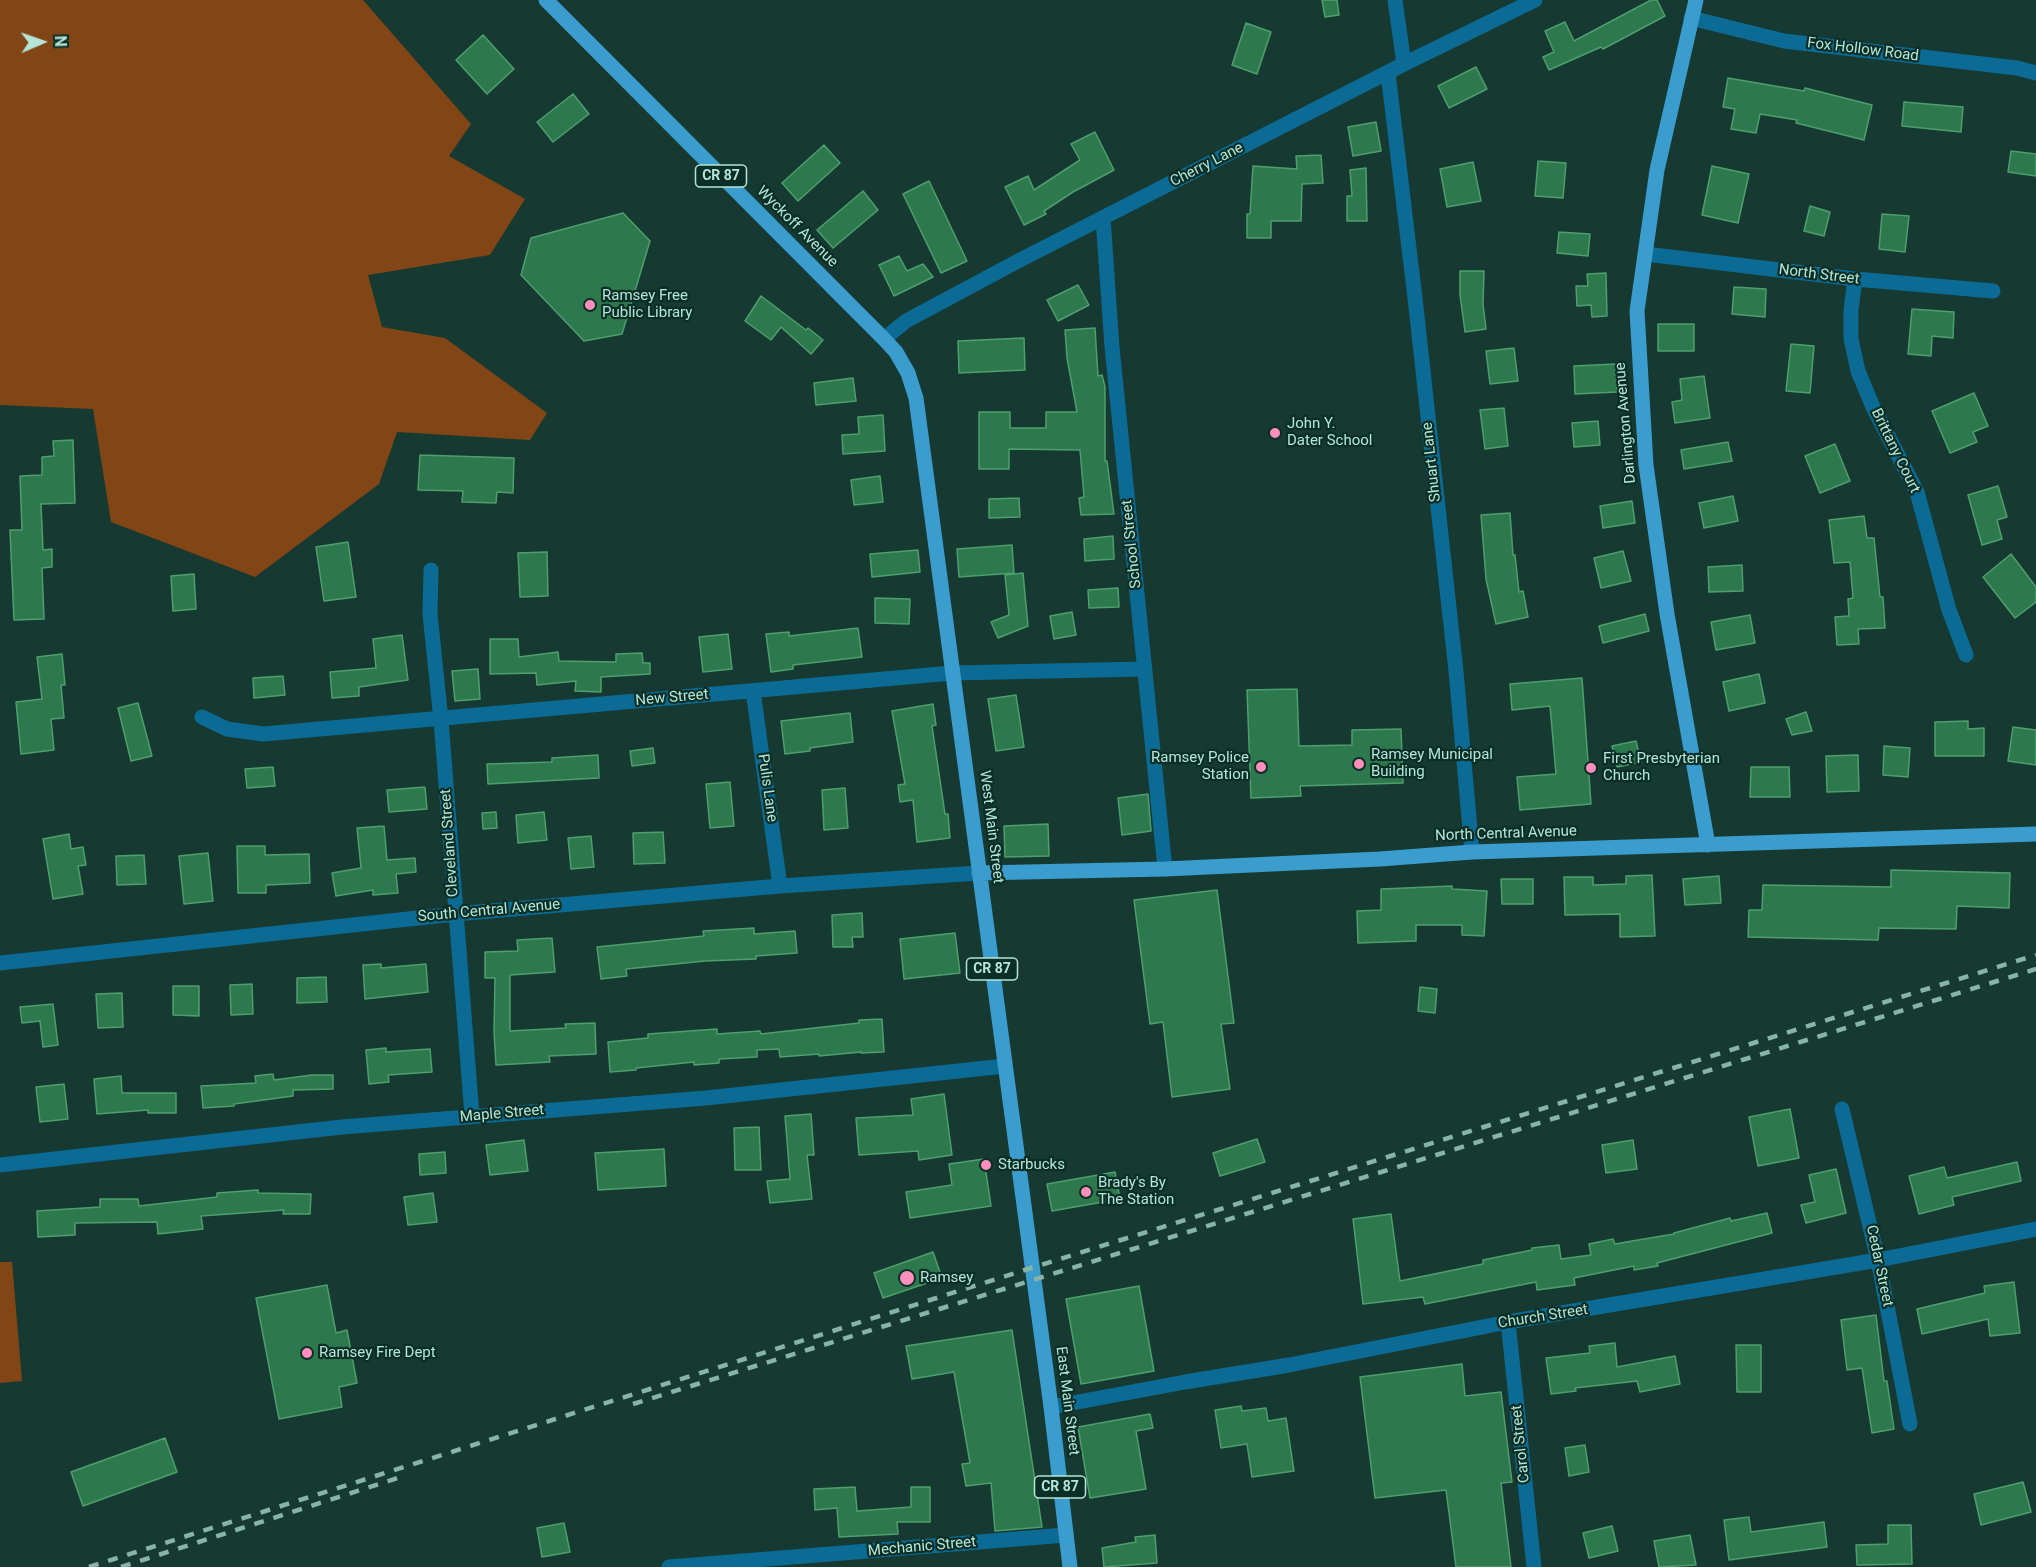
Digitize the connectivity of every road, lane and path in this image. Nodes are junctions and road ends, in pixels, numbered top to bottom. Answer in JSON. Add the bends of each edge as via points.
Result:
{"nodes":[{"id":1,"x":546,"y":0,"type":"edge"},
{"id":2,"x":1395,"y":0,"type":"edge"},
{"id":3,"x":1535,"y":0,"type":"edge"},
{"id":4,"x":1696,"y":0,"type":"edge"},
{"id":5,"x":1691,"y":18,"type":"junction"},
{"id":6,"x":1404,"y":64,"type":"junction"},
{"id":7,"x":1388,"y":73,"type":"junction"},
{"id":8,"x":2036,"y":73,"type":"edge"},
{"id":9,"x":1103,"y":218,"type":"junction"},
{"id":10,"x":1645,"y":254,"type":"junction"},
{"id":11,"x":1855,"y":279,"type":"junction"},
{"id":12,"x":1993,"y":291,"type":"dead end"},
{"id":13,"x":884,"y":339,"type":"junction"},
{"id":14,"x":896,"y":352,"type":"joint"},
{"id":15,"x":431,"y":570,"type":"dead end"},
{"id":16,"x":1966,"y":655,"type":"dead end"},
{"id":17,"x":1145,"y":669,"type":"junction"},
{"id":18,"x":952,"y":673,"type":"junction"},
{"id":19,"x":753,"y":691,"type":"junction"},
{"id":20,"x":201,"y":717,"type":"dead end"},
{"id":21,"x":441,"y":720,"type":"junction"},
{"id":22,"x":2036,"y":834,"type":"edge"},
{"id":23,"x":1708,"y":845,"type":"junction"},
{"id":24,"x":1472,"y":852,"type":"junction"},
{"id":25,"x":1165,"y":869,"type":"junction"},
{"id":26,"x":978,"y":873,"type":"junction"},
{"id":27,"x":780,"y":886,"type":"junction"},
{"id":28,"x":455,"y":914,"type":"junction"},
{"id":29,"x":0,"y":963,"type":"edge"},
{"id":30,"x":1005,"y":1066,"type":"junction"},
{"id":31,"x":1842,"y":1110,"type":"dead end"},
{"id":32,"x":472,"y":1116,"type":"junction"},
{"id":33,"x":0,"y":1165,"type":"edge"},
{"id":34,"x":2036,"y":1229,"type":"edge"},
{"id":35,"x":1878,"y":1260,"type":"junction"},
{"id":36,"x":1037,"y":1311,"type":"joint"},
{"id":37,"x":1508,"y":1322,"type":"junction"},
{"id":38,"x":1051,"y":1407,"type":"junction"},
{"id":39,"x":1910,"y":1424,"type":"dead end"},
{"id":40,"x":1066,"y":1535,"type":"junction"},
{"id":41,"x":756,"y":1564,"type":"edge"},
{"id":42,"x":669,"y":1567,"type":"edge"},
{"id":43,"x":1071,"y":1567,"type":"edge"},
{"id":44,"x":1534,"y":1567,"type":"edge"}],
"edges":[{"from":1,"to":13,"type":"main road","name":"Wyckoff Avenue","number":"CR 87"},
{"from":2,"to":6,"type":"street"},
{"from":3,"to":6,"type":"street","name":"Cherry Lane"},
{"from":4,"to":5,"type":"main road","name":"Darlington Avenue"},
{"from":5,"to":8,"type":"street","name":"Fox Hollow Road","via":[[1784,41]]},
{"from":5,"to":10,"type":"main road","name":"Darlington Avenue","via":[[1657,170]]},
{"from":6,"to":7,"type":"street","name":"Cherry Lane"},
{"from":7,"to":9,"type":"street","name":"Cherry Lane"},
{"from":7,"to":24,"type":"street","name":"Shuart Lane","via":[[1456,671]]},
{"from":9,"to":13,"type":"street","name":"Cherry Lane","via":[[906,321]]},
{"from":9,"to":17,"type":"street","name":"School Street","via":[[1112,347]]},
{"from":10,"to":11,"type":"street","name":"North Street"},
{"from":10,"to":23,"type":"main road","name":"Darlington Avenue","via":[[1637,311],[1646,465],[1666,614]]},
{"from":11,"to":12,"type":"street","name":"North Street"},
{"from":11,"to":16,"type":"street","name":"Brittany Court","via":[[1851,339],[1858,371],[1917,492],[1949,610]]},
{"from":13,"to":14,"type":"main road","name":"Wyckoff Avenue","number":"CR 87"},
{"from":14,"to":18,"type":"main road","name":"West Main Street","number":"CR 87","via":[[916,398]]},
{"from":15,"to":21,"type":"street","name":"Cleveland Street","via":[[430,614]]},
{"from":17,"to":18,"type":"street","name":"New Street"},
{"from":17,"to":25,"type":"street","name":"School Street"},
{"from":18,"to":19,"type":"street","name":"New Street"},
{"from":18,"to":26,"type":"main road","name":"West Main Street","number":"CR 87"},
{"from":19,"to":21,"type":"street","name":"New Street"},
{"from":19,"to":27,"type":"street","name":"Pulis Lane"},
{"from":20,"to":21,"type":"street","name":"New Street","via":[[227,729],[262,734]]},
{"from":21,"to":28,"type":"street","name":"Cleveland Street"},
{"from":22,"to":23,"type":"main road","name":"North Central Avenue"},
{"from":23,"to":24,"type":"main road","name":"North Central Avenue"},
{"from":24,"to":25,"type":"main road","name":"North Central Avenue"},
{"from":25,"to":26,"type":"main road","name":"North Central Avenue"},
{"from":26,"to":27,"type":"street","name":"South Central Avenue"},
{"from":26,"to":30,"type":"main road","name":"West Main Street","number":"CR 87"},
{"from":27,"to":28,"type":"street","name":"South Central Avenue"},
{"from":28,"to":29,"type":"street","name":"South Central Avenue"},
{"from":28,"to":32,"type":"street","name":"Cleveland Street"},
{"from":30,"to":32,"type":"street","name":"Maple Street","via":[[706,1098]]},
{"from":30,"to":36,"type":"main road","name":"West Main Street","number":"CR 87"},
{"from":31,"to":35,"type":"street","name":"Cedar Street"},
{"from":32,"to":33,"type":"street","name":"Maple Street"},
{"from":34,"to":35,"type":"street","name":"Church Street"},
{"from":35,"to":37,"type":"street","name":"Church Street"},
{"from":35,"to":39,"type":"street","name":"Cedar Street"},
{"from":36,"to":38,"type":"main road","name":"East Main Street","number":"CR 87"},
{"from":37,"to":38,"type":"street","name":"Church Street"},
{"from":37,"to":44,"type":"street","name":"Carol Street"},
{"from":38,"to":40,"type":"main road","name":"East Main Street","number":"CR 87"},
{"from":40,"to":41,"type":"street","name":"Mechanic Street"},
{"from":40,"to":43,"type":"main road","name":"East Main Street","number":"CR 87"},
{"from":41,"to":42,"type":"street","name":"Mechanic Street"}]}
